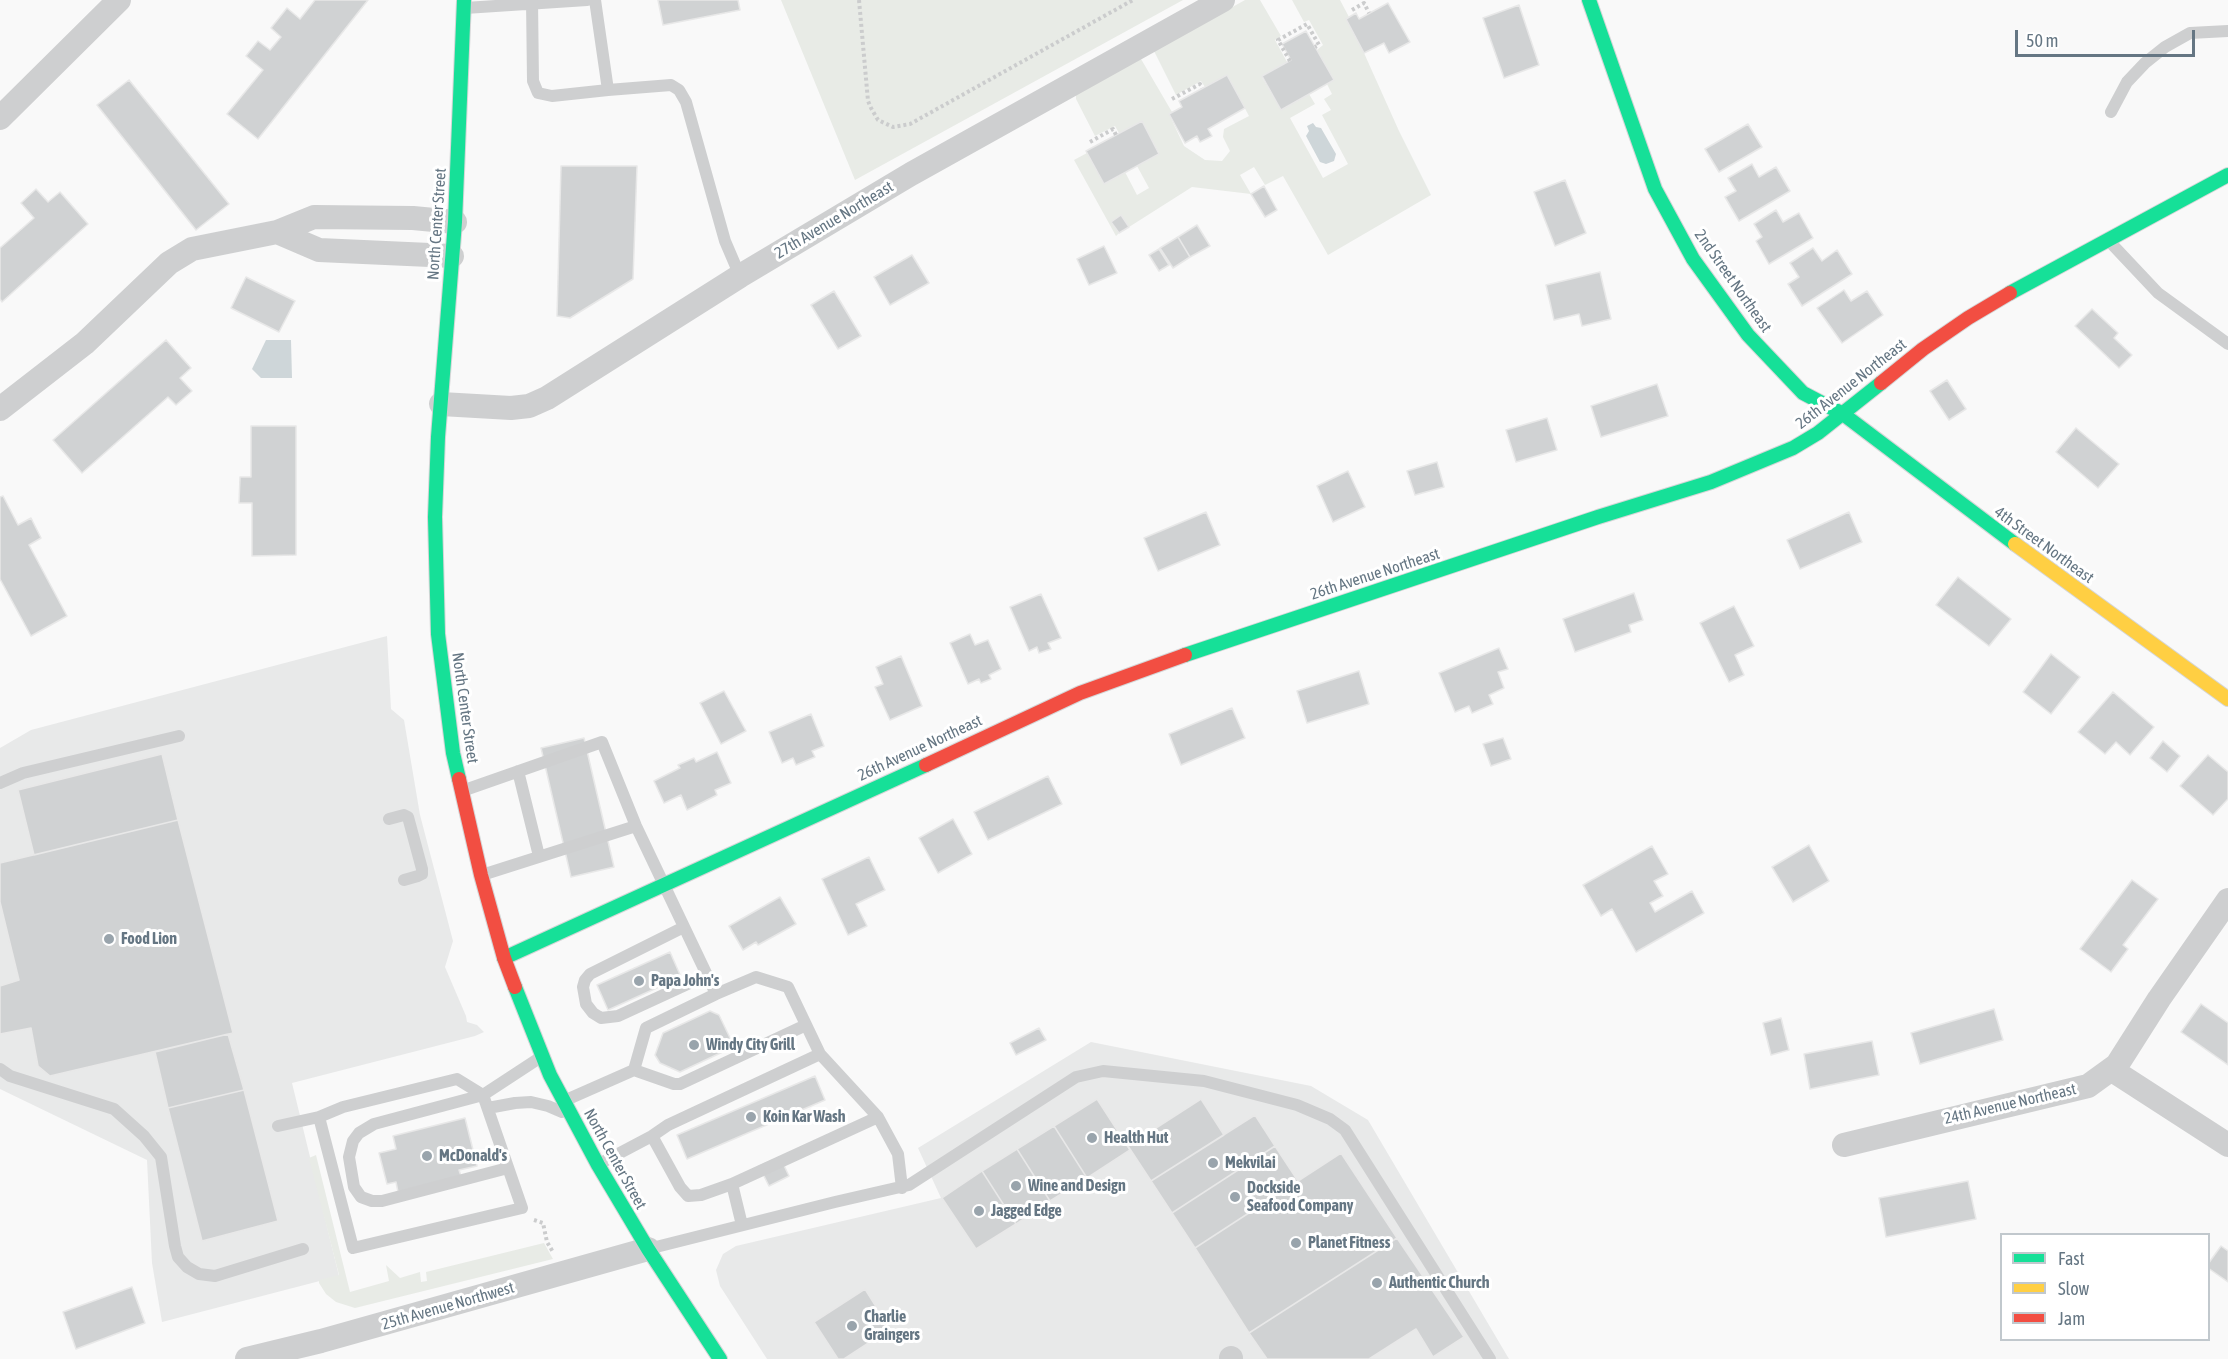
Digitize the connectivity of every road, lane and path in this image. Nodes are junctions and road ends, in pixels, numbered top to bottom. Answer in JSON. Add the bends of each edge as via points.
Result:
{"nodes":[{"id":1,"x":119,"y":0,"type":"edge"},
{"id":2,"x":587,"y":0,"type":"edge"},
{"id":3,"x":594,"y":0,"type":"edge"},
{"id":4,"x":859,"y":0,"type":"edge"},
{"id":5,"x":1133,"y":0,"type":"edge"},
{"id":6,"x":1223,"y":0,"type":"edge"},
{"id":7,"x":1588,"y":0,"type":"edge"},
{"id":8,"x":532,"y":2,"type":"edge"},
{"id":9,"x":464,"y":4,"type":"edge"},
{"id":10,"x":1352,"y":10,"type":"dead end"},
{"id":11,"x":1370,"y":13,"type":"dead end"},
{"id":12,"x":2228,"y":31,"type":"edge"},
{"id":13,"x":1315,"y":47,"type":"dead end"},
{"id":14,"x":1290,"y":61,"type":"dead end"},
{"id":15,"x":1202,"y":88,"type":"dead end"},
{"id":16,"x":608,"y":90,"type":"junction"},
{"id":17,"x":1172,"y":99,"type":"dead end"},
{"id":18,"x":2111,"y":112,"type":"dead end"},
{"id":19,"x":0,"y":118,"type":"edge"},
{"id":20,"x":1116,"y":135,"type":"dead end"},
{"id":21,"x":1090,"y":142,"type":"dead end"},
{"id":22,"x":2228,"y":175,"type":"edge"},
{"id":23,"x":314,"y":217,"type":"junction"},
{"id":24,"x":455,"y":222,"type":"junction"},
{"id":25,"x":277,"y":232,"type":"junction"},
{"id":26,"x":2108,"y":240,"type":"junction"},
{"id":27,"x":319,"y":250,"type":"junction"},
{"id":28,"x":452,"y":256,"type":"junction"},
{"id":29,"x":740,"y":276,"type":"junction"},
{"id":30,"x":2228,"y":344,"type":"edge"},
{"id":31,"x":441,"y":404,"type":"junction"},
{"id":32,"x":0,"y":409,"type":"edge"},
{"id":33,"x":1843,"y":414,"type":"junction"},
{"id":34,"x":2228,"y":699,"type":"edge"},
{"id":35,"x":179,"y":736,"type":"dead end"},
{"id":36,"x":518,"y":771,"type":"junction"},
{"id":37,"x":0,"y":783,"type":"edge"},
{"id":38,"x":461,"y":791,"type":"junction"},
{"id":39,"x":389,"y":819,"type":"dead end"},
{"id":40,"x":636,"y":826,"type":"junction"},
{"id":41,"x":539,"y":856,"type":"junction"},
{"id":42,"x":481,"y":875,"type":"junction"},
{"id":43,"x":404,"y":880,"type":"dead end"},
{"id":44,"x":664,"y":886,"type":"junction"},
{"id":45,"x":2228,"y":900,"type":"edge"},
{"id":46,"x":684,"y":927,"type":"junction"},
{"id":47,"x":504,"y":958,"type":"junction"},
{"id":48,"x":707,"y":975,"type":"junction"},
{"id":49,"x":716,"y":994,"type":"junction"},
{"id":50,"x":806,"y":1025,"type":"junction"},
{"id":51,"x":820,"y":1054,"type":"junction"},
{"id":52,"x":542,"y":1056,"type":"junction"},
{"id":53,"x":0,"y":1069,"type":"edge"},
{"id":54,"x":634,"y":1070,"type":"junction"},
{"id":55,"x":2112,"y":1070,"type":"junction"},
{"id":56,"x":483,"y":1095,"type":"junction"},
{"id":57,"x":563,"y":1101,"type":"junction"},
{"id":58,"x":488,"y":1108,"type":"junction"},
{"id":59,"x":878,"y":1116,"type":"junction"},
{"id":60,"x":319,"y":1117,"type":"junction"},
{"id":61,"x":574,"y":1120,"type":"junction"},
{"id":62,"x":278,"y":1126,"type":"dead end"},
{"id":63,"x":652,"y":1136,"type":"junction"},
{"id":64,"x":1844,"y":1145,"type":"dead end"},
{"id":65,"x":2228,"y":1145,"type":"edge"},
{"id":66,"x":598,"y":1165,"type":"junction"},
{"id":67,"x":508,"y":1168,"type":"junction"},
{"id":68,"x":732,"y":1184,"type":"junction"},
{"id":69,"x":902,"y":1188,"type":"junction"},
{"id":70,"x":543,"y":1223,"type":"dead end"},
{"id":71,"x":742,"y":1226,"type":"junction"},
{"id":72,"x":303,"y":1249,"type":"dead end"},
{"id":73,"x":648,"y":1250,"type":"junction"},
{"id":74,"x":558,"y":1260,"type":"dead end"},
{"id":75,"x":279,"y":1355,"type":"edge"},
{"id":76,"x":248,"y":1359,"type":"edge"},
{"id":77,"x":720,"y":1359,"type":"edge"},
{"id":78,"x":1490,"y":1359,"type":"edge"}],
"edges":[{"from":1,"to":19,"type":"street"},
{"from":2,"to":8,"type":"lane"},
{"from":3,"to":16,"type":"lane"},
{"from":4,"to":5,"type":"path","via":[[868,101],[879,120],[893,127],[910,124]]},
{"from":6,"to":29,"type":"street","name":"27th Avenue Northeast","via":[[911,174]]},
{"from":7,"to":33,"type":"street","name":"2nd Street Northeast","via":[[1654,189],[1693,259],[1748,335],[1803,393]]},
{"from":8,"to":9,"type":"lane"},
{"from":8,"to":16,"type":"lane","via":[[534,81],[538,93],[552,96]]},
{"from":9,"to":24,"type":"street","name":"North Center Street"},
{"from":10,"to":11,"type":"path","via":[[1364,3]]},
{"from":12,"to":18,"type":"lane","via":[[2190,33],[2165,47],[2127,82]]},
{"from":13,"to":14,"type":"path","via":[[1319,45],[1307,24],[1278,40]]},
{"from":15,"to":17,"type":"path","via":[[1200,84]]},
{"from":16,"to":29,"type":"lane","via":[[671,85],[679,90],[686,102],[725,241]]},
{"from":20,"to":21,"type":"path","via":[[1113,129]]},
{"from":22,"to":26,"type":"street","name":"26th Avenue Northeast"},
{"from":23,"to":24,"type":"street"},
{"from":23,"to":25,"type":"street"},
{"from":23,"to":27,"type":"street"},
{"from":24,"to":28,"type":"street","name":"North Center Street"},
{"from":25,"to":27,"type":"street"},
{"from":25,"to":32,"type":"street","via":[[184,253],[86,343]]},
{"from":26,"to":30,"type":"lane","via":[[2158,293]]},
{"from":26,"to":33,"type":"street","name":"26th Avenue Northeast","via":[[1968,318]]},
{"from":27,"to":28,"type":"street"},
{"from":28,"to":31,"type":"street","name":"North Center Street"},
{"from":29,"to":31,"type":"street","name":"27th Avenue Northeast","via":[[530,406]]},
{"from":31,"to":38,"type":"street","name":"North Center Street","via":[[436,475],[437,606],[447,711]]},
{"from":33,"to":34,"type":"street","name":"4th Street Northeast","via":[[2008,540]]},
{"from":33,"to":44,"type":"street","name":"26th Avenue Northeast","via":[[1793,448],[1711,482],[1216,644],[1080,693]]},
{"from":35,"to":37,"type":"lane","via":[[23,773]]},
{"from":36,"to":38,"type":"lane"},
{"from":36,"to":40,"type":"lane","via":[[602,742]]},
{"from":36,"to":41,"type":"lane"},
{"from":38,"to":42,"type":"street","name":"North Center Street"},
{"from":39,"to":43,"type":"lane","via":[[404,815],[409,818],[423,872]]},
{"from":40,"to":41,"type":"lane"},
{"from":40,"to":44,"type":"lane"},
{"from":41,"to":42,"type":"lane"},
{"from":42,"to":47,"type":"street","name":"North Center Street"},
{"from":44,"to":46,"type":"lane"},
{"from":44,"to":47,"type":"street","name":"26th Avenue Northeast"},
{"from":45,"to":55,"type":"street","name":"24th Avenue Northeast"},
{"from":46,"to":48,"type":"lane"},
{"from":46,"to":48,"type":"lane","via":[[590,974],[583,987],[586,1004],[601,1018],[618,1016]]},
{"from":47,"to":52,"type":"street","name":"North Center Street"},
{"from":48,"to":49,"type":"lane"},
{"from":49,"to":50,"type":"lane","via":[[756,976],[788,987]]},
{"from":49,"to":54,"type":"lane","via":[[646,1028]]},
{"from":50,"to":51,"type":"lane"},
{"from":50,"to":54,"type":"lane","via":[[680,1084]]},
{"from":51,"to":59,"type":"lane"},
{"from":51,"to":63,"type":"lane"},
{"from":52,"to":56,"type":"lane"},
{"from":52,"to":57,"type":"street","name":"North Center Street"},
{"from":53,"to":72,"type":"lane","via":[[10,1076],[114,1109],[144,1136],[161,1157],[174,1246],[187,1267],[215,1276]]},
{"from":54,"to":57,"type":"lane"},
{"from":55,"to":64,"type":"street","name":"24th Avenue Northeast","via":[[2088,1086]]},
{"from":55,"to":65,"type":"street"},
{"from":56,"to":58,"type":"lane"},
{"from":56,"to":60,"type":"lane","via":[[457,1079],[343,1107]]},
{"from":56,"to":67,"type":"lane","via":[[367,1127],[350,1150],[354,1187],[366,1200],[382,1201]]},
{"from":57,"to":61,"type":"street","name":"North Center Street"},
{"from":58,"to":61,"type":"lane","via":[[531,1102]]},
{"from":58,"to":67,"type":"lane"},
{"from":59,"to":68,"type":"lane"},
{"from":59,"to":69,"type":"lane","via":[[898,1154]]},
{"from":60,"to":62,"type":"lane"},
{"from":60,"to":67,"type":"lane","via":[[353,1248],[522,1208]]},
{"from":61,"to":66,"type":"street","name":"North Center Street"},
{"from":63,"to":66,"type":"lane"},
{"from":63,"to":68,"type":"lane","via":[[688,1196]]},
{"from":66,"to":73,"type":"street","name":"North Center Street"},
{"from":68,"to":71,"type":"lane"},
{"from":69,"to":71,"type":"lane"},
{"from":69,"to":78,"type":"lane","via":[[1076,1077],[1103,1071],[1204,1081],[1297,1105],[1345,1130]]},
{"from":70,"to":74,"type":"path","via":[[547,1242]]},
{"from":71,"to":73,"type":"lane"},
{"from":73,"to":75,"type":"street","name":"25th Avenue Northwest"},
{"from":73,"to":77,"type":"street","name":"North Center Street"},
{"from":75,"to":76,"type":"street","name":"25th Avenue Northwest"}]}
